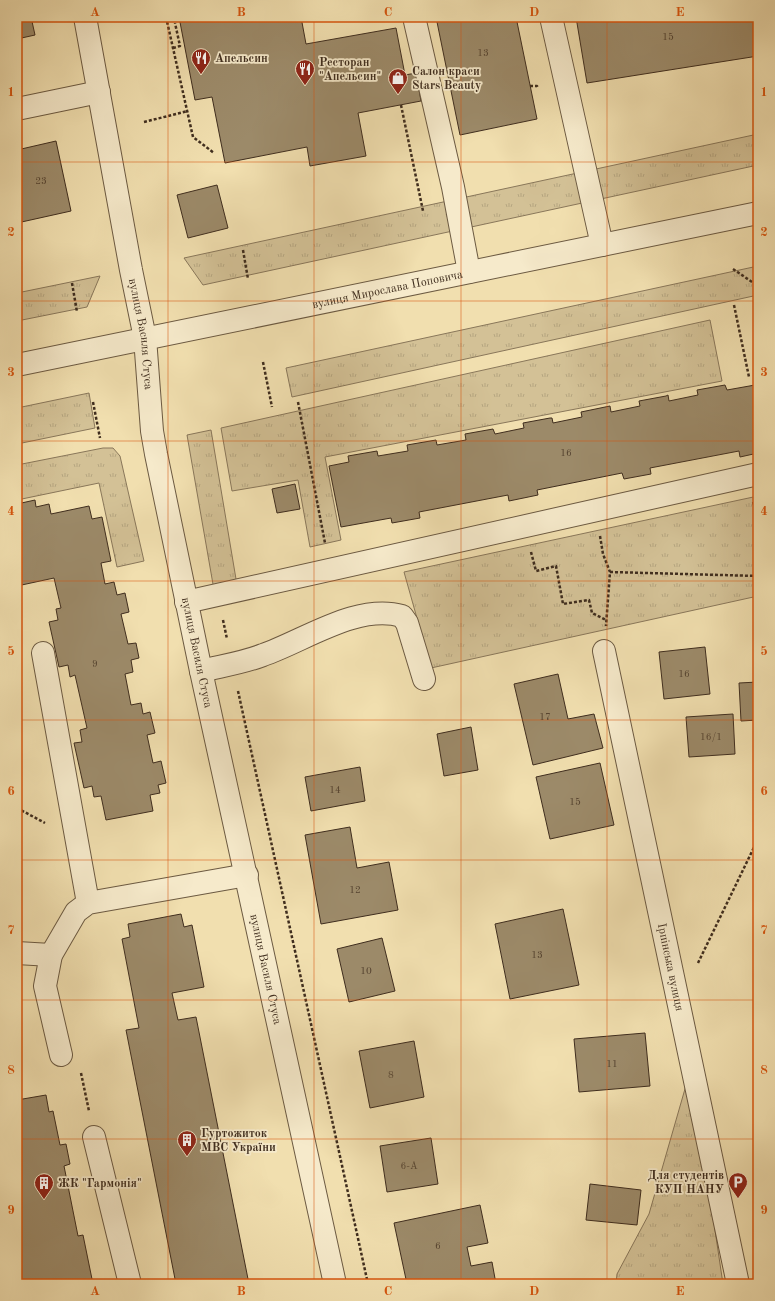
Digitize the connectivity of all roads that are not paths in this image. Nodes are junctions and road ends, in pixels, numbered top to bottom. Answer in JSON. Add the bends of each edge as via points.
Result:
{"nodes":[{"id":1,"x":85,"y":17,"type":"edge"},
{"id":2,"x":414,"y":17,"type":"edge"},
{"id":3,"x":551,"y":17,"type":"edge"},
{"id":4,"x":99,"y":92,"type":"junction"},
{"id":5,"x":17,"y":109,"type":"edge"},
{"id":6,"x":758,"y":213,"type":"edge"},
{"id":7,"x":602,"y":245,"type":"junction"},
{"id":8,"x":469,"y":272,"type":"junction"},
{"id":9,"x":145,"y":338,"type":"junction"},
{"id":10,"x":17,"y":365,"type":"edge"},
{"id":11,"x":758,"y":474,"type":"edge"},
{"id":12,"x":186,"y":602,"type":"junction"},
{"id":13,"x":604,"y":651,"type":"road end"},
{"id":14,"x":43,"y":653,"type":"dead end"},
{"id":15,"x":201,"y":671,"type":"junction"},
{"id":16,"x":424,"y":679,"type":"dead end"},
{"id":17,"x":246,"y":875,"type":"junction"},
{"id":18,"x":88,"y":903,"type":"junction"},
{"id":19,"x":17,"y":953,"type":"edge"},
{"id":20,"x":51,"y":955,"type":"junction"},
{"id":21,"x":61,"y":1055,"type":"road end"},
{"id":22,"x":94,"y":1137,"type":"road end"},
{"id":23,"x":130,"y":1284,"type":"edge"},
{"id":24,"x":335,"y":1284,"type":"edge"},
{"id":25,"x":738,"y":1284,"type":"edge"}],
"edges":[{"from":1,"to":4,"type":"street","name":"вулиця Василя Стуса"},
{"from":2,"to":8,"type":"street","via":[[454,187]]},
{"from":3,"to":7,"type":"street"},
{"from":4,"to":5,"type":"street"},
{"from":4,"to":9,"type":"street","name":"вулиця Василя Стуса"},
{"from":6,"to":7,"type":"street","name":"вулиця Мирослава Поповича"},
{"from":7,"to":8,"type":"street","name":"вулиця Мирослава Поповича"},
{"from":8,"to":9,"type":"street","name":"вулиця Мирослава Поповича"},
{"from":9,"to":10,"type":"street","name":"вулиця Мирослава Поповича"},
{"from":9,"to":12,"type":"street","name":"вулиця Василя Стуса","via":[[152,431]]},
{"from":11,"to":12,"type":"street"},
{"from":12,"to":15,"type":"street","name":"вулиця Василя Стуса"},
{"from":13,"to":25,"type":"street","name":"Ірпінська вулиця"},
{"from":14,"to":18,"type":"street"},
{"from":15,"to":16,"type":"street","via":[[263,656],[310,634],[356,618],[384,613],[402,616],[407,623]]},
{"from":15,"to":17,"type":"street","name":"вулиця Василя Стуса"},
{"from":17,"to":18,"type":"street"},
{"from":17,"to":24,"type":"street","name":"вулиця Василя Стуса"},
{"from":18,"to":20,"type":"street","via":[[76,912]]},
{"from":19,"to":20,"type":"street"},
{"from":20,"to":21,"type":"street","via":[[45,986]]},
{"from":22,"to":23,"type":"street"}]}
